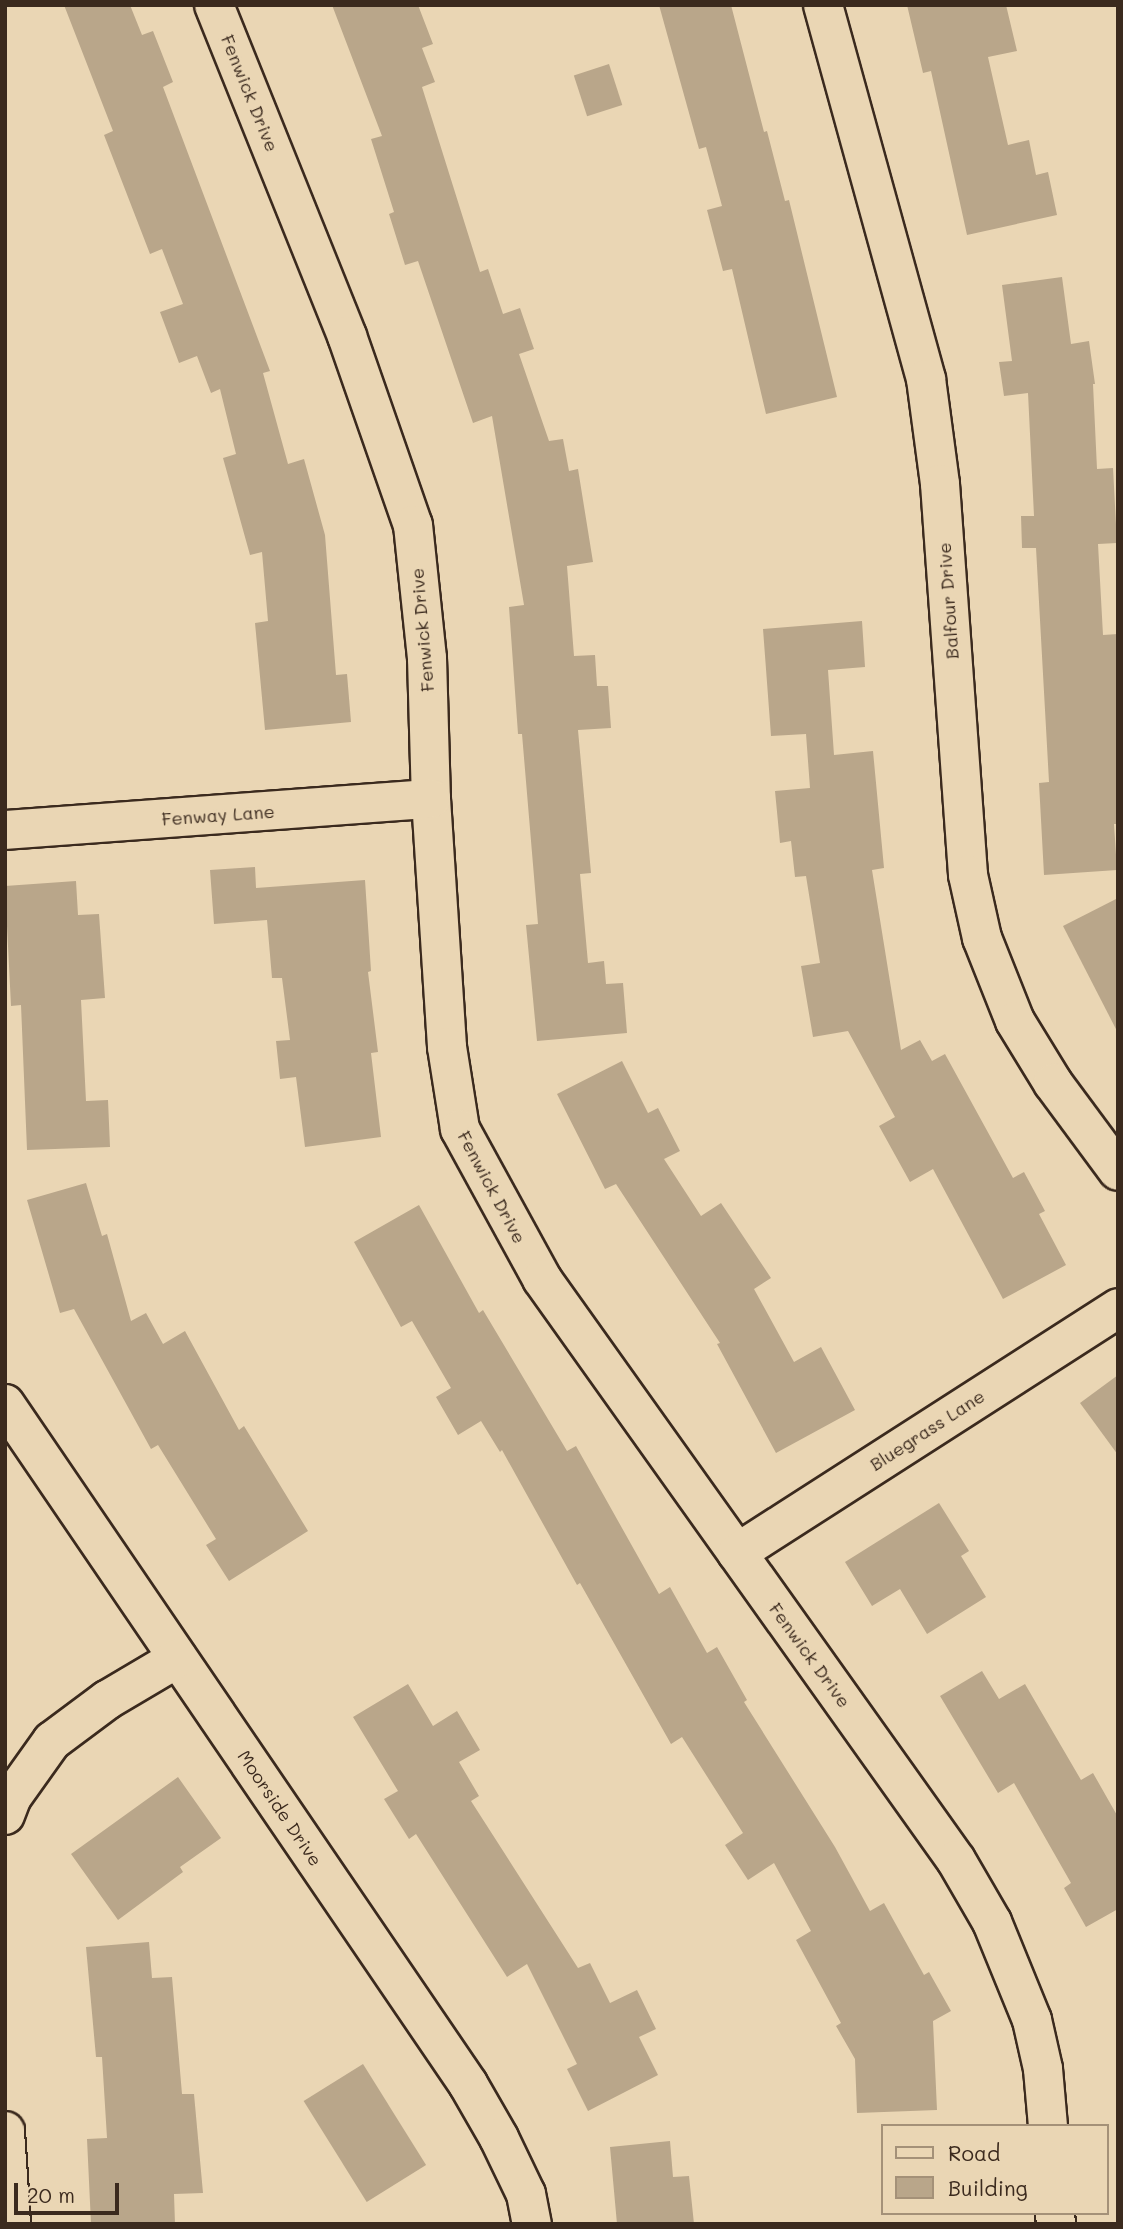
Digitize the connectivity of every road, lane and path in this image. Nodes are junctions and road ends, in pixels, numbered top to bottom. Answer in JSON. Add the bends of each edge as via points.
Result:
{"nodes":[{"id":1,"x":214,"y":5,"type":"edge"},
{"id":2,"x":823,"y":5,"type":"edge"},
{"id":3,"x":431,"y":799,"type":"junction"},
{"id":4,"x":5,"y":830,"type":"edge"},
{"id":5,"x":1118,"y":1171,"type":"edge"},
{"id":6,"x":1118,"y":1308,"type":"edge"},
{"id":7,"x":5,"y":1404,"type":"edge"},
{"id":8,"x":737,"y":1553,"type":"junction"},
{"id":9,"x":178,"y":1658,"type":"junction"},
{"id":10,"x":5,"y":1815,"type":"edge"},
{"id":11,"x":1048,"y":2124,"type":"edge"},
{"id":12,"x":5,"y":2131,"type":"edge"},
{"id":13,"x":12,"y":2224,"type":"edge"},
{"id":14,"x":532,"y":2224,"type":"edge"}],
"edges":[{"from":1,"to":3,"type":"street","name":"Fenwick Drive","via":[[347,336],[413,525],[427,658]]},
{"from":2,"to":5,"type":"street","name":"Balfour Drive","via":[[926,379],[940,484],[968,875],[982,938],[1015,1021],[1053,1083]]},
{"from":3,"to":4,"type":"street","name":"Fenway Lane"},
{"from":3,"to":8,"type":"street","name":"Fenwick Drive","via":[[447,1046],[460,1129],[542,1279]]},
{"from":6,"to":8,"type":"street","name":"Bluegrass Lane"},
{"from":7,"to":9,"type":"street","name":"Moorside Drive"},
{"from":8,"to":11,"type":"street","name":"Fenwick Drive","via":[[956,1860],[992,1922],[1032,2020],[1043,2069]]},
{"from":9,"to":10,"type":"street","via":[[107,1700],[52,1741],[12,1797]]},
{"from":9,"to":14,"type":"street","name":"Moorside Drive","via":[[467,2084],[526,2193]]},
{"from":12,"to":13,"type":"street"}]}
